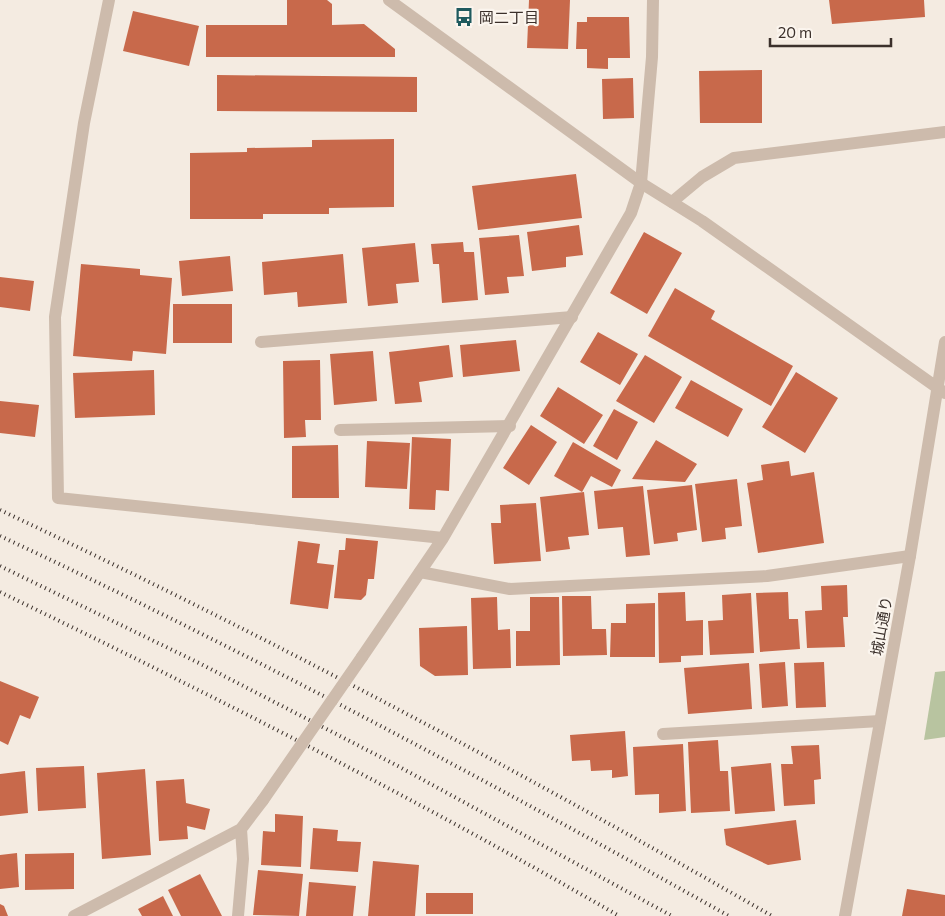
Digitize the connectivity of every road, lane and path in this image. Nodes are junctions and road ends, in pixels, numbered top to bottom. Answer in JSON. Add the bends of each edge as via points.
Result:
{"nodes":[{"id":1,"x":109,"y":0,"type":"edge"},
{"id":2,"x":389,"y":0,"type":"edge"},
{"id":3,"x":652,"y":0,"type":"edge"},
{"id":4,"x":945,"y":132,"type":"edge"},
{"id":5,"x":641,"y":183,"type":"junction"},
{"id":6,"x":672,"y":202,"type":"junction"},
{"id":7,"x":572,"y":317,"type":"junction"},
{"id":8,"x":260,"y":342,"type":"dead end"},
{"id":9,"x":945,"y":342,"type":"edge"},
{"id":10,"x":941,"y":390,"type":"edge"},
{"id":11,"x":510,"y":426,"type":"junction"},
{"id":12,"x":340,"y":430,"type":"dead end"},
{"id":13,"x":443,"y":538,"type":"junction"},
{"id":14,"x":910,"y":556,"type":"junction"},
{"id":15,"x":420,"y":572,"type":"junction"},
{"id":16,"x":880,"y":721,"type":"junction"},
{"id":17,"x":663,"y":734,"type":"dead end"},
{"id":18,"x":241,"y":830,"type":"junction"},
{"id":19,"x":74,"y":916,"type":"edge"},
{"id":20,"x":238,"y":916,"type":"edge"},
{"id":21,"x":845,"y":916,"type":"edge"}],
"edges":[{"from":1,"to":13,"type":"street","via":[[84,123],[55,317],[58,498]]},
{"from":2,"to":5,"type":"street"},
{"from":3,"to":5,"type":"street","via":[[652,58]]},
{"from":4,"to":6,"type":"street","via":[[734,158],[702,177]]},
{"from":5,"to":6,"type":"street"},
{"from":5,"to":7,"type":"street","via":[[631,213]]},
{"from":6,"to":10,"type":"street"},
{"from":7,"to":8,"type":"street"},
{"from":7,"to":11,"type":"street"},
{"from":9,"to":10,"type":"street","name":"城山通り"},
{"from":10,"to":14,"type":"street","name":"城山通り"},
{"from":11,"to":12,"type":"street"},
{"from":11,"to":13,"type":"street"},
{"from":13,"to":15,"type":"street"},
{"from":14,"to":15,"type":"street","via":[[767,576],[510,589]]},
{"from":14,"to":16,"type":"street","name":"城山通り"},
{"from":15,"to":18,"type":"street","bridge":true},
{"from":16,"to":17,"type":"street"},
{"from":16,"to":21,"type":"street","name":"城山通り"},
{"from":18,"to":19,"type":"street"},
{"from":18,"to":20,"type":"street","via":[[243,859]]}]}
